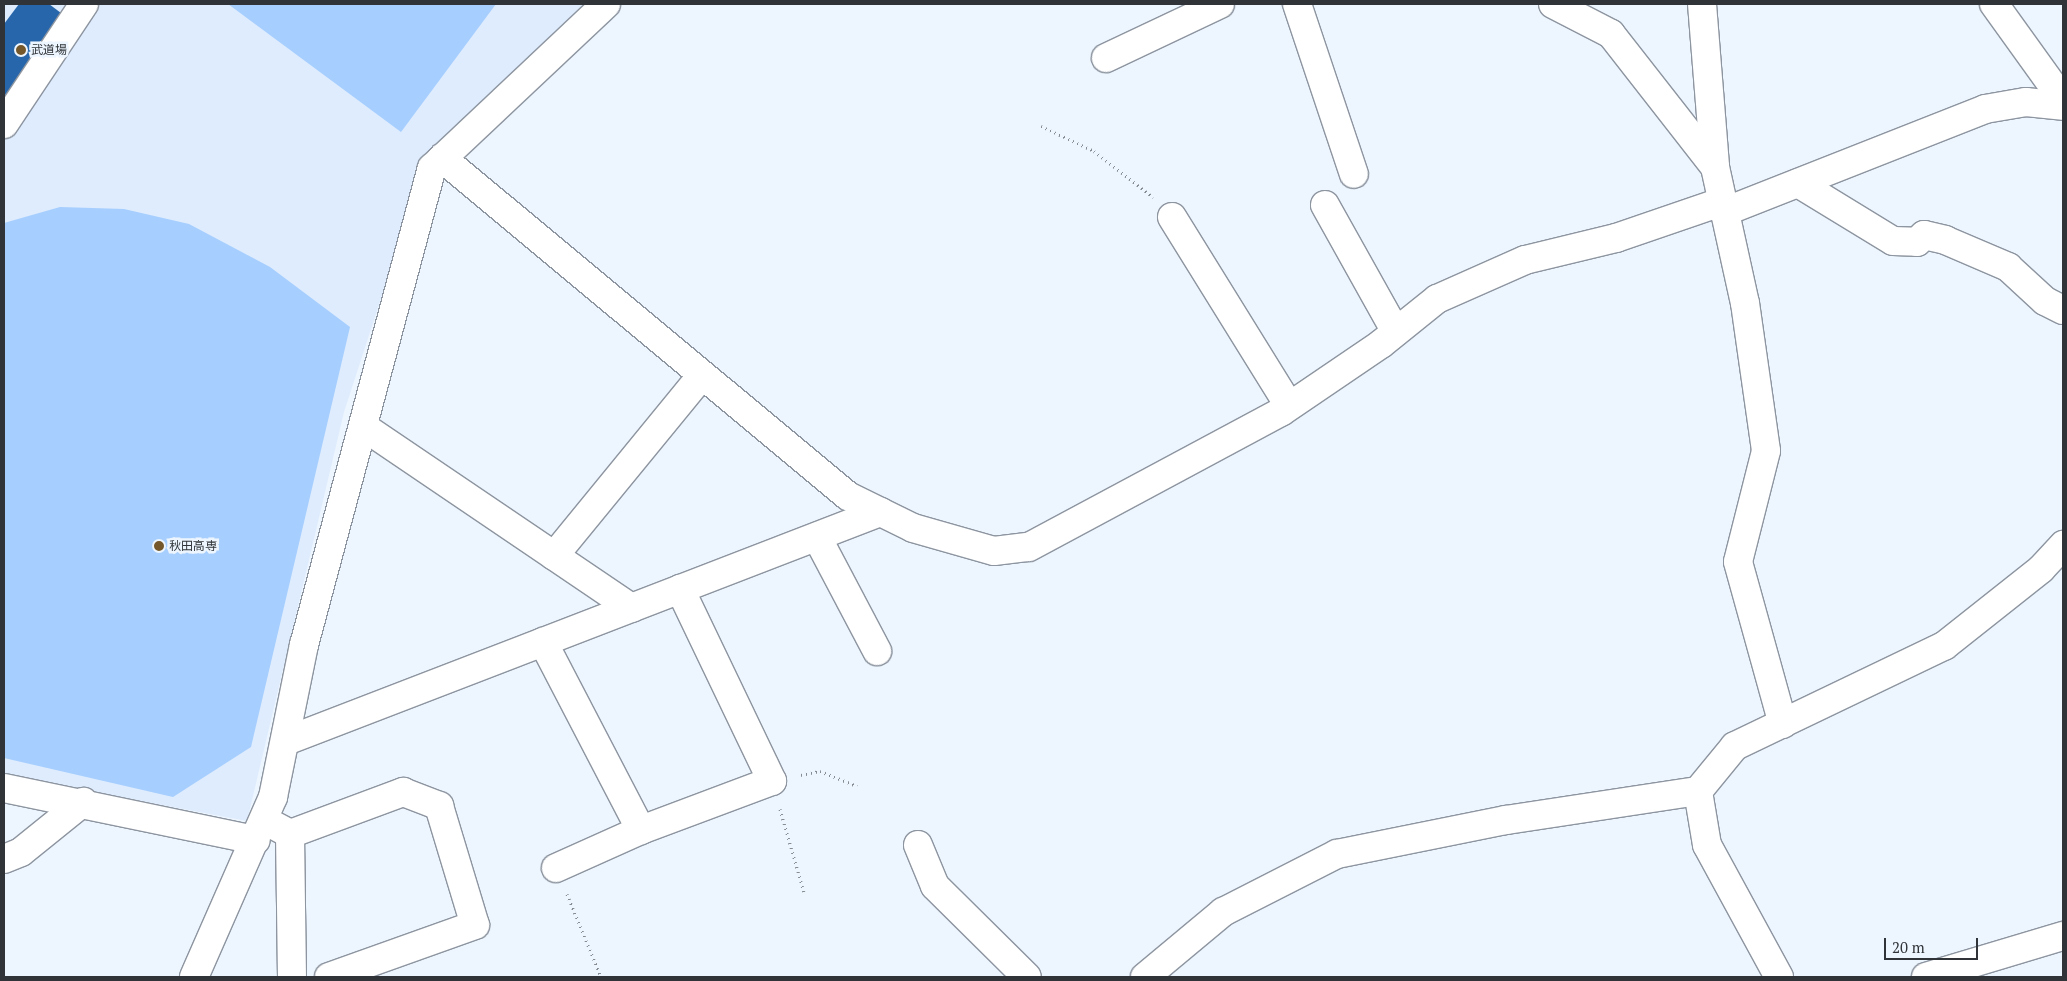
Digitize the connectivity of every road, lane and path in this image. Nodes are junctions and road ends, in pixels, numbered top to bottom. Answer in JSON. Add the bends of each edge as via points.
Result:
{"nodes":[{"id":1,"x":84,"y":4,"type":"edge"},
{"id":2,"x":606,"y":4,"type":"edge"},
{"id":3,"x":1220,"y":4,"type":"edge"},
{"id":4,"x":1297,"y":4,"type":"edge"},
{"id":5,"x":1553,"y":4,"type":"edge"},
{"id":6,"x":1702,"y":4,"type":"edge"},
{"id":7,"x":1994,"y":4,"type":"edge"},
{"id":8,"x":1106,"y":58,"type":"dead end"},
{"id":9,"x":2063,"y":100,"type":"edge"},
{"id":10,"x":2063,"y":106,"type":"edge"},
{"id":11,"x":4,"y":124,"type":"edge"},
{"id":12,"x":1041,"y":126,"type":"dead end"},
{"id":13,"x":442,"y":158,"type":"junction"},
{"id":14,"x":1715,"y":167,"type":"junction"},
{"id":15,"x":1354,"y":174,"type":"dead end"},
{"id":16,"x":1798,"y":183,"type":"junction"},
{"id":17,"x":1324,"y":205,"type":"dead end"},
{"id":18,"x":1722,"y":207,"type":"junction"},
{"id":19,"x":1172,"y":217,"type":"joint"},
{"id":20,"x":2063,"y":310,"type":"edge"},
{"id":21,"x":1396,"y":332,"type":"junction"},
{"id":22,"x":702,"y":375,"type":"junction"},
{"id":23,"x":1289,"y":406,"type":"junction"},
{"id":24,"x":364,"y":427,"type":"junction"},
{"id":25,"x":880,"y":512,"type":"junction"},
{"id":26,"x":817,"y":537,"type":"junction"},
{"id":27,"x":2063,"y":545,"type":"edge"},
{"id":28,"x":554,"y":556,"type":"junction"},
{"id":29,"x":680,"y":589,"type":"junction"},
{"id":30,"x":632,"y":608,"type":"junction"},
{"id":31,"x":543,"y":642,"type":"junction"},
{"id":32,"x":876,"y":651,"type":"dead end"},
{"id":33,"x":1783,"y":724,"type":"junction"},
{"id":34,"x":286,"y":741,"type":"junction"},
{"id":35,"x":772,"y":781,"type":"junction"},
{"id":36,"x":857,"y":786,"type":"dead end"},
{"id":37,"x":4,"y":788,"type":"edge"},
{"id":38,"x":1698,"y":791,"type":"junction"},
{"id":39,"x":83,"y":802,"type":"junction"},
{"id":40,"x":260,"y":830,"type":"junction"},
{"id":41,"x":641,"y":830,"type":"junction"},
{"id":42,"x":290,"y":834,"type":"junction"},
{"id":43,"x":918,"y":845,"type":"dead end"},
{"id":44,"x":4,"y":859,"type":"edge"},
{"id":45,"x":556,"y":868,"type":"joint"},
{"id":46,"x":804,"y":892,"type":"dead end"},
{"id":47,"x":2063,"y":936,"type":"edge"},
{"id":48,"x":194,"y":977,"type":"edge"},
{"id":49,"x":292,"y":977,"type":"edge"},
{"id":50,"x":328,"y":977,"type":"edge"},
{"id":51,"x":601,"y":977,"type":"edge"},
{"id":52,"x":1027,"y":977,"type":"edge"},
{"id":53,"x":1145,"y":977,"type":"edge"},
{"id":54,"x":1779,"y":977,"type":"edge"},
{"id":55,"x":1926,"y":977,"type":"edge"}],
"edges":[{"from":1,"to":11,"type":"street"},
{"from":2,"to":13,"type":"street"},
{"from":3,"to":8,"type":"street"},
{"from":4,"to":15,"type":"street"},
{"from":5,"to":14,"type":"street","via":[[1611,34]]},
{"from":6,"to":14,"type":"street"},
{"from":7,"to":9,"type":"street"},
{"from":10,"to":16,"type":"street","via":[[2026,102],[1985,109]]},
{"from":12,"to":19,"type":"path","via":[[1070,136],[1137,181]]},
{"from":13,"to":22,"type":"street"},
{"from":13,"to":24,"type":"street","via":[[432,168]]},
{"from":14,"to":18,"type":"street"},
{"from":16,"to":18,"type":"street"},
{"from":16,"to":20,"type":"street","via":[[1892,241],[1917,242],[1924,235],[1938,238],[2008,267],[2045,301]]},
{"from":17,"to":21,"type":"street"},
{"from":18,"to":21,"type":"street","via":[[1616,238],[1524,260],[1437,299]]},
{"from":18,"to":33,"type":"street","via":[[1745,303],[1766,451],[1738,562]]},
{"from":19,"to":23,"type":"street"},
{"from":21,"to":23,"type":"street"},
{"from":22,"to":25,"type":"street","via":[[848,496]]},
{"from":22,"to":28,"type":"street"},
{"from":23,"to":25,"type":"street","via":[[1029,548],[994,551],[913,528]]},
{"from":24,"to":28,"type":"street"},
{"from":24,"to":34,"type":"street","via":[[304,645]]},
{"from":25,"to":26,"type":"street"},
{"from":26,"to":29,"type":"street"},
{"from":26,"to":32,"type":"street"},
{"from":27,"to":33,"type":"street","via":[[2041,569],[1944,646]]},
{"from":28,"to":30,"type":"street"},
{"from":29,"to":30,"type":"street"},
{"from":29,"to":35,"type":"street"},
{"from":30,"to":31,"type":"street"},
{"from":31,"to":34,"type":"street"},
{"from":31,"to":41,"type":"street"},
{"from":33,"to":38,"type":"street","via":[[1735,746]]},
{"from":34,"to":40,"type":"street"},
{"from":35,"to":36,"type":"path","via":[[820,771]]},
{"from":35,"to":41,"type":"street"},
{"from":35,"to":46,"type":"path"},
{"from":37,"to":39,"type":"street"},
{"from":38,"to":53,"type":"street","via":[[1506,820],[1337,854],[1222,912]]},
{"from":38,"to":54,"type":"street","via":[[1707,844]]},
{"from":39,"to":40,"type":"street"},
{"from":39,"to":44,"type":"street","via":[[21,852]]},
{"from":40,"to":42,"type":"street"},
{"from":40,"to":48,"type":"street"},
{"from":41,"to":45,"type":"street"},
{"from":42,"to":49,"type":"street"},
{"from":42,"to":50,"type":"street","via":[[403,792],[439,806],[474,925]]},
{"from":43,"to":52,"type":"street","via":[[935,886]]},
{"from":45,"to":51,"type":"path"},
{"from":47,"to":55,"type":"street"}]}
